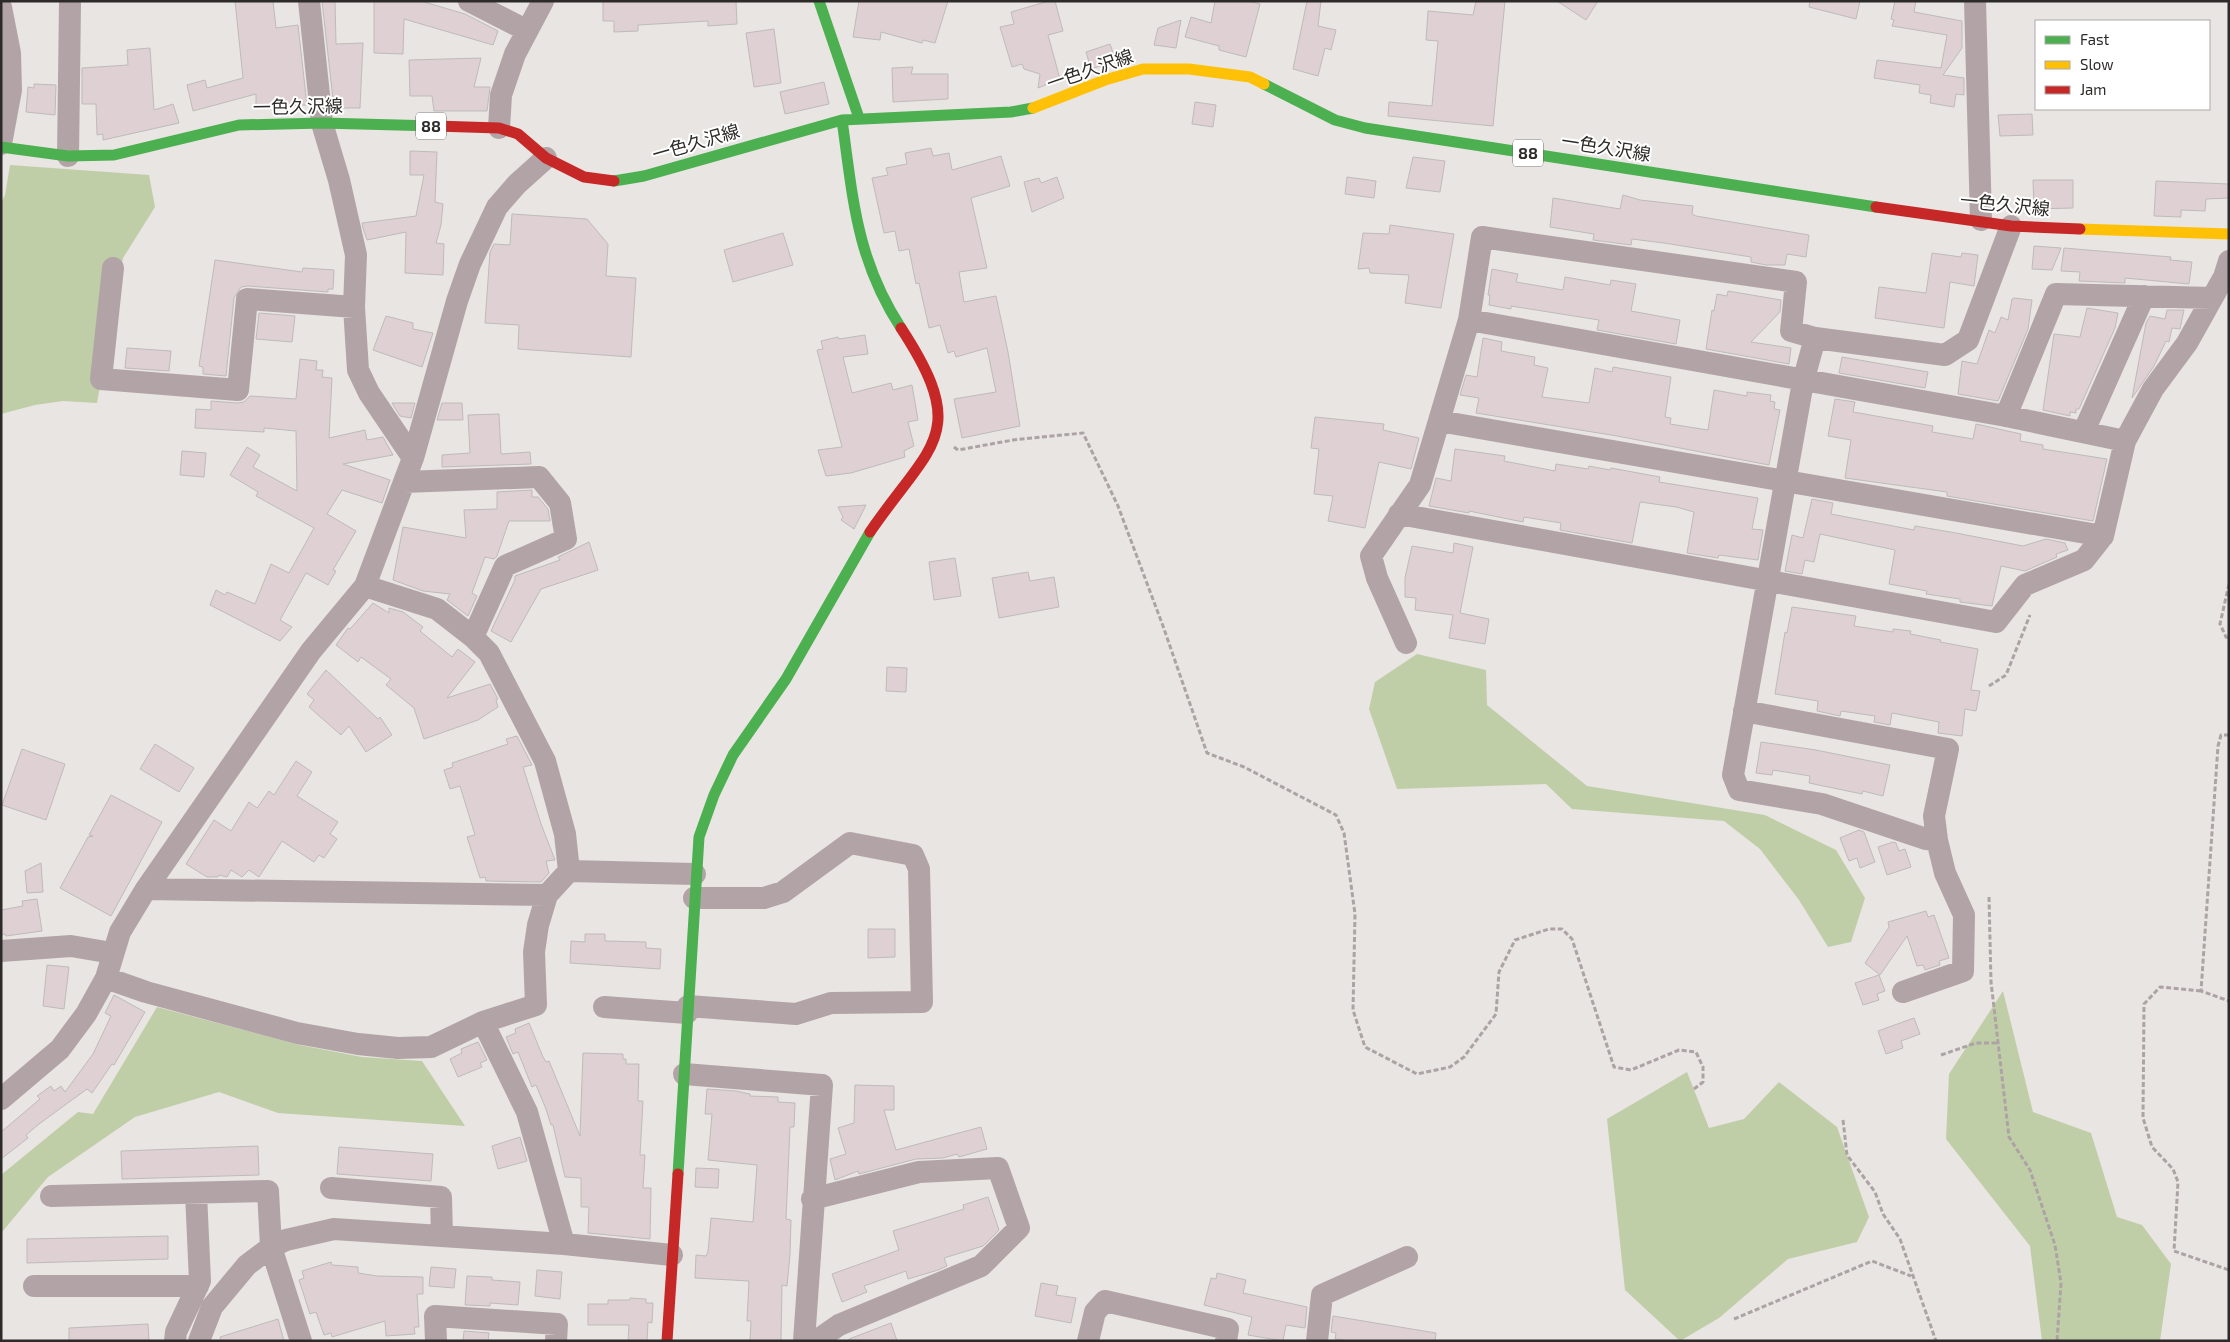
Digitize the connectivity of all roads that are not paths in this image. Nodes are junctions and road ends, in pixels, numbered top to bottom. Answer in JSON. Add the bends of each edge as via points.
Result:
{"nodes":[{"id":1,"x":309,"y":1,"type":"edge"},
{"id":2,"x":469,"y":1,"type":"edge"},
{"id":3,"x":543,"y":1,"type":"edge"},
{"id":4,"x":818,"y":1,"type":"edge"},
{"id":5,"x":1975,"y":1,"type":"edge"},
{"id":6,"x":70,"y":4,"type":"dead end"},
{"id":7,"x":1,"y":6,"type":"edge"},
{"id":8,"x":526,"y":30,"type":"junction"},
{"id":9,"x":859,"y":118,"type":"junction"},
{"id":10,"x":842,"y":120,"type":"junction"},
{"id":11,"x":322,"y":123,"type":"junction"},
{"id":12,"x":499,"y":128,"type":"junction"},
{"id":13,"x":1,"y":146,"type":"edge"},
{"id":14,"x":68,"y":156,"type":"junction"},
{"id":15,"x":546,"y":158,"type":"junction"},
{"id":16,"x":1981,"y":220,"type":"junction"},
{"id":17,"x":2010,"y":226,"type":"junction"},
{"id":18,"x":2229,"y":234,"type":"edge"},
{"id":19,"x":2229,"y":261,"type":"edge"},
{"id":20,"x":113,"y":268,"type":"dead end"},
{"id":21,"x":2144,"y":296,"type":"junction"},
{"id":22,"x":2212,"y":298,"type":"junction"},
{"id":23,"x":354,"y":307,"type":"junction"},
{"id":24,"x":1469,"y":320,"type":"junction"},
{"id":25,"x":1815,"y":338,"type":"junction"},
{"id":26,"x":1803,"y":382,"type":"junction"},
{"id":27,"x":2006,"y":416,"type":"junction"},
{"id":28,"x":1439,"y":421,"type":"junction"},
{"id":29,"x":2084,"y":431,"type":"junction"},
{"id":30,"x":2126,"y":441,"type":"junction"},
{"id":31,"x":413,"y":458,"type":"junction"},
{"id":32,"x":1784,"y":481,"type":"junction"},
{"id":33,"x":404,"y":482,"type":"junction"},
{"id":34,"x":1399,"y":514,"type":"junction"},
{"id":35,"x":2103,"y":536,"type":"junction"},
{"id":36,"x":1767,"y":581,"type":"junction"},
{"id":37,"x":365,"y":586,"type":"junction"},
{"id":38,"x":473,"y":637,"type":"junction"},
{"id":39,"x":1406,"y":643,"type":"dead end"},
{"id":40,"x":1744,"y":711,"type":"junction"},
{"id":41,"x":1937,"y":840,"type":"junction"},
{"id":42,"x":570,"y":871,"type":"junction"},
{"id":43,"x":695,"y":874,"type":"junction"},
{"id":44,"x":146,"y":889,"type":"junction"},
{"id":45,"x":547,"y":895,"type":"junction"},
{"id":46,"x":694,"y":898,"type":"junction"},
{"id":47,"x":1,"y":951,"type":"edge"},
{"id":48,"x":112,"y":953,"type":"junction"},
{"id":49,"x":106,"y":978,"type":"junction"},
{"id":50,"x":1903,"y":992,"type":"dead end"},
{"id":51,"x":604,"y":1007,"type":"dead end"},
{"id":52,"x":687,"y":1010,"type":"junction"},
{"id":53,"x":482,"y":1022,"type":"junction"},
{"id":54,"x":684,"y":1074,"type":"junction"},
{"id":55,"x":1,"y":1099,"type":"edge"},
{"id":56,"x":331,"y":1188,"type":"dead end"},
{"id":57,"x":196,"y":1193,"type":"junction"},
{"id":58,"x":51,"y":1196,"type":"dead end"},
{"id":59,"x":812,"y":1199,"type":"junction"},
{"id":60,"x":442,"y":1236,"type":"junction"},
{"id":61,"x":564,"y":1244,"type":"junction"},
{"id":62,"x":271,"y":1247,"type":"junction"},
{"id":63,"x":672,"y":1255,"type":"junction"},
{"id":64,"x":1407,"y":1257,"type":"dead end"},
{"id":65,"x":34,"y":1286,"type":"dead end"},
{"id":66,"x":198,"y":1286,"type":"junction"},
{"id":67,"x":175,"y":1341,"type":"edge"},
{"id":68,"x":199,"y":1341,"type":"edge"},
{"id":69,"x":301,"y":1341,"type":"edge"},
{"id":70,"x":436,"y":1341,"type":"edge"},
{"id":71,"x":556,"y":1341,"type":"edge"},
{"id":72,"x":667,"y":1341,"type":"edge"},
{"id":73,"x":804,"y":1341,"type":"edge"},
{"id":74,"x":816,"y":1341,"type":"edge"},
{"id":75,"x":1088,"y":1341,"type":"edge"},
{"id":76,"x":1226,"y":1341,"type":"edge"},
{"id":77,"x":1317,"y":1341,"type":"edge"}],
"edges":[{"from":1,"to":11,"type":"street"},
{"from":2,"to":8,"type":"street"},
{"from":3,"to":8,"type":"street"},
{"from":4,"to":9,"type":"main road"},
{"from":5,"to":16,"type":"street"},
{"from":6,"to":14,"type":"street"},
{"from":7,"to":13,"type":"street","via":[[10,53],[11,90]]},
{"from":8,"to":12,"type":"street","via":[[500,95]]},
{"from":9,"to":10,"type":"main road","name":"一色久沢線","number":"88"},
{"from":9,"to":16,"type":"main road","name":"一色久沢線","number":"88","via":[[1011,112],[1053,102],[1105,80],[1143,69],[1189,69],[1250,77],[1335,120],[1364,128],[1821,200]]},
{"from":10,"to":15,"type":"main road","name":"一色久沢線","number":"88","via":[[644,176],[618,180],[584,177]]},
{"from":10,"to":43,"type":"main road","via":[[863,249],[875,283],[926,369],[937,395],[937,435],[918,470],[871,530],[785,680],[733,754],[712,798],[699,837]]},
{"from":11,"to":12,"type":"main road","name":"一色久沢線","number":"88"},
{"from":11,"to":14,"type":"main road","name":"一色久沢線","number":"88","via":[[239,126],[123,153]]},
{"from":11,"to":23,"type":"street","via":[[356,255]]},
{"from":12,"to":15,"type":"main road","name":"一色久沢線","number":"88","via":[[518,134]]},
{"from":13,"to":14,"type":"main road","name":"一色久沢線","number":"88"},
{"from":15,"to":31,"type":"street","via":[[517,184],[498,207],[470,264]]},
{"from":16,"to":17,"type":"main road","name":"一色久沢線","number":"88"},
{"from":17,"to":18,"type":"main road","name":"一色久沢線","number":"88"},
{"from":17,"to":25,"type":"street","via":[[1968,340],[1945,355]]},
{"from":19,"to":22,"type":"street"},
{"from":20,"to":23,"type":"street","via":[[101,379],[238,390],[247,300]]},
{"from":21,"to":22,"type":"street"},
{"from":21,"to":27,"type":"street","via":[[2056,294]]},
{"from":21,"to":29,"type":"street"},
{"from":22,"to":30,"type":"street","via":[[2187,343],[2153,389]]},
{"from":23,"to":31,"type":"street","via":[[358,370],[369,393]]},
{"from":24,"to":25,"type":"street","via":[[1482,237],[1796,282],[1792,331]]},
{"from":24,"to":26,"type":"street"},
{"from":24,"to":28,"type":"street"},
{"from":25,"to":26,"type":"street"},
{"from":26,"to":27,"type":"street"},
{"from":26,"to":32,"type":"street"},
{"from":27,"to":29,"type":"street"},
{"from":28,"to":32,"type":"street"},
{"from":28,"to":34,"type":"street","via":[[1420,485]]},
{"from":29,"to":30,"type":"street"},
{"from":30,"to":35,"type":"street"},
{"from":31,"to":33,"type":"street"},
{"from":32,"to":35,"type":"street"},
{"from":32,"to":36,"type":"street"},
{"from":33,"to":37,"type":"street"},
{"from":33,"to":38,"type":"street","via":[[539,477],[560,502],[566,539],[505,566]]},
{"from":34,"to":36,"type":"street"},
{"from":34,"to":39,"type":"street","via":[[1370,556]]},
{"from":35,"to":36,"type":"street","via":[[2084,560],[2025,584],[1996,622]]},
{"from":36,"to":40,"type":"street"},
{"from":37,"to":38,"type":"street","via":[[438,609]]},
{"from":37,"to":44,"type":"street","via":[[311,651]]},
{"from":38,"to":42,"type":"street","via":[[489,653],[546,761],[565,834]]},
{"from":40,"to":41,"type":"street","via":[[1733,775],[1739,790],[1822,804]]},
{"from":40,"to":41,"type":"street","via":[[1948,749],[1934,816]]},
{"from":41,"to":50,"type":"street","via":[[1945,873],[1964,915],[1964,971]]},
{"from":42,"to":43,"type":"street"},
{"from":42,"to":45,"type":"street"},
{"from":43,"to":46,"type":"main road"},
{"from":44,"to":45,"type":"street"},
{"from":44,"to":48,"type":"street","via":[[120,932]]},
{"from":45,"to":53,"type":"street","via":[[534,952],[536,1005]]},
{"from":46,"to":52,"type":"main road"},
{"from":46,"to":52,"type":"street","via":[[764,898],[783,892],[850,843],[913,856],[919,868],[922,1002],[831,1003],[796,1014]]},
{"from":47,"to":48,"type":"street","via":[[71,946]]},
{"from":48,"to":49,"type":"street"},
{"from":49,"to":53,"type":"street","via":[[225,1015],[358,1044],[431,1047]]},
{"from":49,"to":55,"type":"street","via":[[86,1014],[60,1049]]},
{"from":51,"to":52,"type":"street"},
{"from":52,"to":54,"type":"main road"},
{"from":53,"to":61,"type":"street","via":[[526,1112]]},
{"from":54,"to":59,"type":"street","via":[[822,1084]]},
{"from":54,"to":63,"type":"main road"},
{"from":56,"to":60,"type":"street","via":[[441,1197]]},
{"from":57,"to":58,"type":"street"},
{"from":57,"to":62,"type":"street","via":[[268,1190]]},
{"from":57,"to":66,"type":"street"},
{"from":59,"to":73,"type":"street"},
{"from":59,"to":74,"type":"street","via":[[919,1172],[998,1168],[1019,1228],[981,1266],[839,1326]]},
{"from":60,"to":61,"type":"street"},
{"from":60,"to":62,"type":"street","via":[[334,1229],[286,1240]]},
{"from":61,"to":63,"type":"street"},
{"from":62,"to":68,"type":"street","via":[[229,1284],[212,1307]]},
{"from":62,"to":69,"type":"street"},
{"from":63,"to":72,"type":"main road"},
{"from":64,"to":77,"type":"street","via":[[1322,1295]]},
{"from":65,"to":66,"type":"street"},
{"from":66,"to":67,"type":"street","via":[[176,1332]]},
{"from":70,"to":71,"type":"street","via":[[435,1316],[556,1324]]},
{"from":75,"to":76,"type":"street","via":[[1095,1312],[1105,1301],[1228,1329]]}]}
